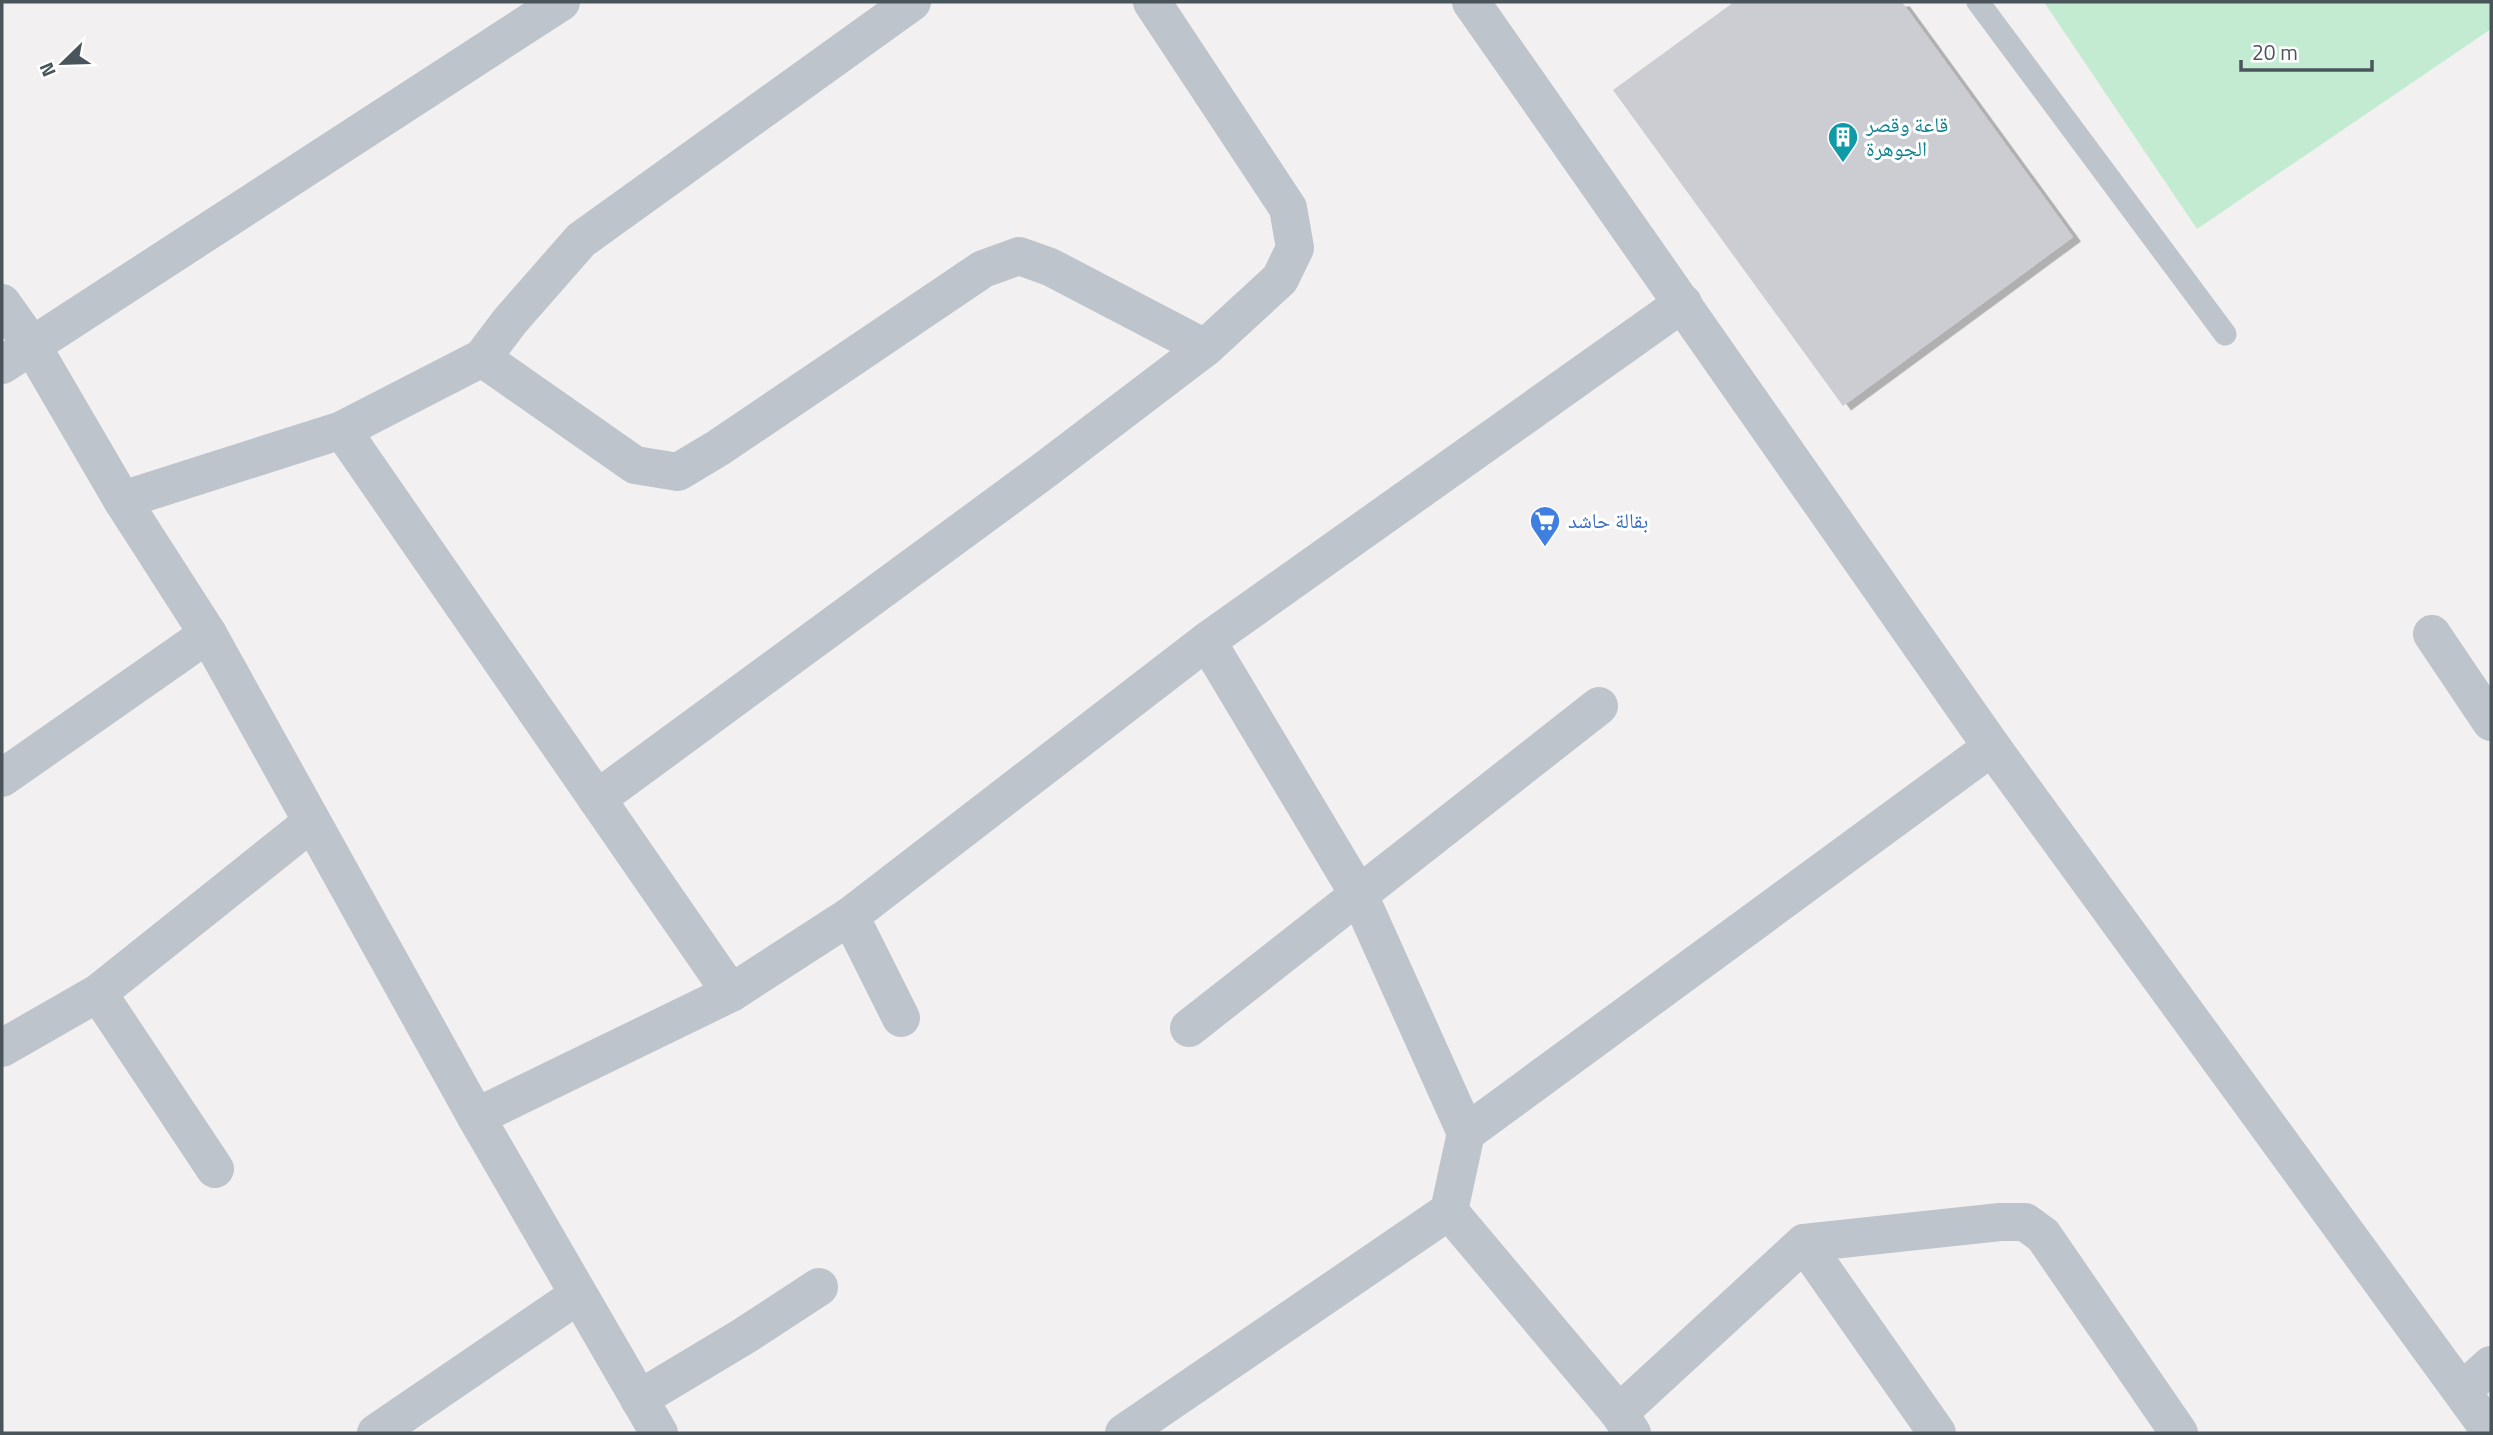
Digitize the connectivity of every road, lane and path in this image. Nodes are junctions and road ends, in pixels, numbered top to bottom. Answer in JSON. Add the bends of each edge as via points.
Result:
{"nodes":[{"id":1,"x":561,"y":2,"type":"edge"},
{"id":2,"x":912,"y":2,"type":"edge"},
{"id":3,"x":1152,"y":2,"type":"edge"},
{"id":4,"x":1471,"y":2,"type":"edge"},
{"id":5,"x":1978,"y":2,"type":"edge"},
{"id":6,"x":2,"y":303,"type":"edge"},
{"id":7,"x":1683,"y":303,"type":"junction"},
{"id":8,"x":2225,"y":334,"type":"dead end"},
{"id":9,"x":1205,"y":348,"type":"junction"},
{"id":10,"x":17,"y":354,"type":"edge"},
{"id":11,"x":482,"y":358,"type":"junction"},
{"id":12,"x":342,"y":429,"type":"junction"},
{"id":13,"x":122,"y":500,"type":"junction"},
{"id":14,"x":208,"y":634,"type":"junction"},
{"id":15,"x":2432,"y":634,"type":"dead end"},
{"id":16,"x":1207,"y":640,"type":"junction"},
{"id":17,"x":1599,"y":706,"type":"dead end"},
{"id":18,"x":2491,"y":722,"type":"edge"},
{"id":19,"x":1992,"y":747,"type":"junction"},
{"id":20,"x":2,"y":778,"type":"edge"},
{"id":21,"x":597,"y":799,"type":"junction"},
{"id":22,"x":312,"y":822,"type":"junction"},
{"id":23,"x":1359,"y":895,"type":"junction"},
{"id":24,"x":850,"y":916,"type":"junction"},
{"id":25,"x":98,"y":993,"type":"junction"},
{"id":26,"x":731,"y":993,"type":"junction"},
{"id":27,"x":901,"y":1018,"type":"dead end"},
{"id":28,"x":1189,"y":1028,"type":"dead end"},
{"id":29,"x":2,"y":1048,"type":"edge"},
{"id":30,"x":476,"y":1117,"type":"junction"},
{"id":31,"x":1466,"y":1133,"type":"junction"},
{"id":32,"x":215,"y":1169,"type":"dead end"},
{"id":33,"x":1449,"y":1211,"type":"junction"},
{"id":34,"x":1804,"y":1243,"type":"junction"},
{"id":35,"x":819,"y":1287,"type":"dead end"},
{"id":36,"x":578,"y":1295,"type":"junction"},
{"id":37,"x":2491,"y":1365,"type":"edge"},
{"id":38,"x":2462,"y":1391,"type":"junction"},
{"id":39,"x":639,"y":1399,"type":"junction"},
{"id":40,"x":1626,"y":1423,"type":"edge"},
{"id":41,"x":2491,"y":1432,"type":"edge"},
{"id":42,"x":376,"y":1433,"type":"edge"},
{"id":43,"x":659,"y":1433,"type":"edge"},
{"id":44,"x":1124,"y":1433,"type":"edge"},
{"id":45,"x":1937,"y":1433,"type":"edge"},
{"id":46,"x":2179,"y":1433,"type":"edge"}],
"edges":[{"from":1,"to":10,"type":"street"},
{"from":2,"to":11,"type":"street","via":[[580,240]]},
{"from":3,"to":9,"type":"street","via":[[1288,208],[1295,248],[1280,279]]},
{"from":4,"to":7,"type":"street"},
{"from":5,"to":8,"type":"lane"},
{"from":6,"to":10,"type":"street"},
{"from":7,"to":16,"type":"street"},
{"from":7,"to":19,"type":"street"},
{"from":9,"to":11,"type":"street","via":[[1050,267],[1019,256],[984,269],[678,472],[635,464]]},
{"from":9,"to":21,"type":"street"},
{"from":10,"to":13,"type":"street"},
{"from":11,"to":12,"type":"street"},
{"from":12,"to":13,"type":"street"},
{"from":12,"to":21,"type":"street"},
{"from":13,"to":14,"type":"street"},
{"from":14,"to":20,"type":"street"},
{"from":14,"to":22,"type":"street"},
{"from":15,"to":18,"type":"street"},
{"from":16,"to":23,"type":"street"},
{"from":16,"to":24,"type":"street"},
{"from":17,"to":23,"type":"street"},
{"from":19,"to":31,"type":"street"},
{"from":19,"to":38,"type":"street"},
{"from":21,"to":26,"type":"street"},
{"from":22,"to":25,"type":"street"},
{"from":22,"to":30,"type":"street"},
{"from":23,"to":28,"type":"street"},
{"from":23,"to":31,"type":"street"},
{"from":24,"to":26,"type":"street"},
{"from":24,"to":27,"type":"street"},
{"from":25,"to":29,"type":"street"},
{"from":25,"to":32,"type":"street"},
{"from":26,"to":30,"type":"street"},
{"from":30,"to":36,"type":"street"},
{"from":31,"to":33,"type":"street"},
{"from":33,"to":40,"type":"street"},
{"from":33,"to":44,"type":"street"},
{"from":34,"to":40,"type":"street"},
{"from":34,"to":45,"type":"street"},
{"from":34,"to":46,"type":"street","via":[[2025,1222],[2043,1235]]},
{"from":35,"to":39,"type":"street"},
{"from":36,"to":39,"type":"street"},
{"from":36,"to":42,"type":"street"},
{"from":37,"to":38,"type":"street"},
{"from":38,"to":41,"type":"street"},
{"from":39,"to":43,"type":"street"}]}
